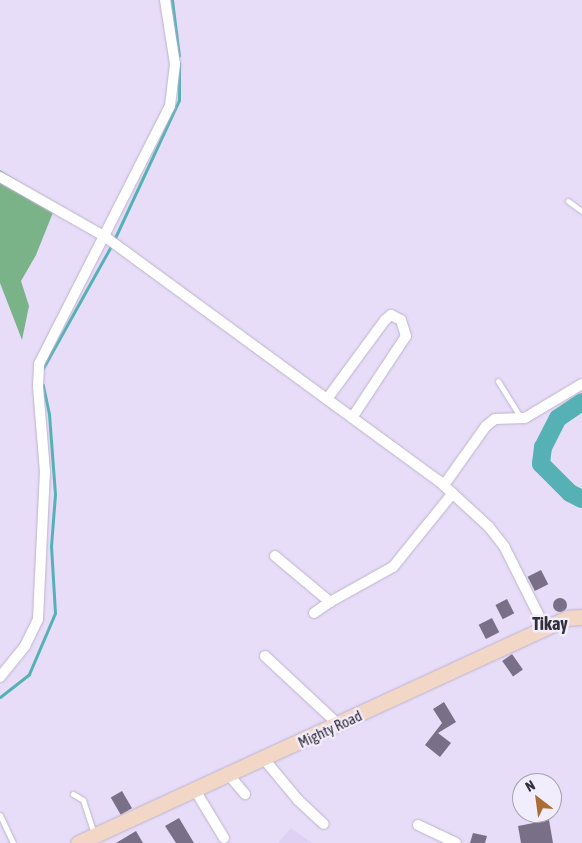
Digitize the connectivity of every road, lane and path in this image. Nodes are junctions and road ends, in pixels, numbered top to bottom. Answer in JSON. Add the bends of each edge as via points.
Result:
{"nodes":[{"id":1,"x":165,"y":0,"type":"edge"},
{"id":2,"x":0,"y":177,"type":"edge"},
{"id":3,"x":568,"y":201,"type":"dead end"},
{"id":4,"x":582,"y":211,"type":"edge"},
{"id":5,"x":104,"y":236,"type":"junction"},
{"id":6,"x":498,"y":382,"type":"dead end"},
{"id":7,"x":582,"y":384,"type":"edge"},
{"id":8,"x":327,"y":399,"type":"junction"},
{"id":9,"x":352,"y":418,"type":"junction"},
{"id":10,"x":521,"y":418,"type":"junction"},
{"id":11,"x":444,"y":485,"type":"junction"},
{"id":12,"x":453,"y":494,"type":"junction"},
{"id":13,"x":275,"y":556,"type":"dead end"},
{"id":14,"x":330,"y":602,"type":"junction"},
{"id":15,"x":314,"y":613,"type":"dead end"},
{"id":16,"x":582,"y":618,"type":"edge"},
{"id":17,"x":545,"y":628,"type":"junction"},
{"id":18,"x":265,"y":656,"type":"dead end"},
{"id":19,"x":0,"y":677,"type":"edge"},
{"id":20,"x":338,"y":725,"type":"junction"},
{"id":21,"x":264,"y":759,"type":"junction"},
{"id":22,"x":229,"y":775,"type":"junction"},
{"id":23,"x":195,"y":790,"type":"junction"},
{"id":24,"x":73,"y":794,"type":"dead end"},
{"id":25,"x":245,"y":794,"type":"dead end"},
{"id":26,"x":0,"y":815,"type":"edge"},
{"id":27,"x":324,"y":824,"type":"dead end"},
{"id":28,"x":418,"y":825,"type":"dead end"},
{"id":29,"x":95,"y":836,"type":"junction"},
{"id":30,"x":224,"y":838,"type":"dead end"},
{"id":31,"x":13,"y":843,"type":"edge"},
{"id":32,"x":78,"y":843,"type":"edge"},
{"id":33,"x":456,"y":843,"type":"edge"}],
"edges":[{"from":1,"to":5,"type":"street","via":[[175,64],[170,106]]},
{"from":2,"to":5,"type":"street"},
{"from":3,"to":4,"type":"lane"},
{"from":5,"to":8,"type":"street"},
{"from":5,"to":19,"type":"street","via":[[39,364],[45,472],[38,619],[25,646]]},
{"from":6,"to":10,"type":"lane"},
{"from":7,"to":10,"type":"street"},
{"from":8,"to":9,"type":"street"},
{"from":8,"to":9,"type":"street","via":[[384,320],[391,315],[401,320],[406,336]]},
{"from":9,"to":11,"type":"street"},
{"from":10,"to":11,"type":"street","via":[[495,420],[486,426]]},
{"from":11,"to":12,"type":"street"},
{"from":12,"to":14,"type":"street","via":[[393,567]]},
{"from":12,"to":17,"type":"street","via":[[489,527],[504,546]]},
{"from":13,"to":14,"type":"street"},
{"from":14,"to":15,"type":"street"},
{"from":16,"to":17,"type":"street","name":"Mighty Road","via":[[567,618]]},
{"from":17,"to":20,"type":"street","name":"Mighty Road"},
{"from":18,"to":20,"type":"street"},
{"from":20,"to":21,"type":"street","name":"Mighty Road"},
{"from":21,"to":22,"type":"street","name":"Mighty Road"},
{"from":21,"to":27,"type":"street","via":[[298,800]]},
{"from":22,"to":23,"type":"street","name":"Mighty Road"},
{"from":22,"to":25,"type":"street"},
{"from":23,"to":29,"type":"street","name":"Mighty Road"},
{"from":23,"to":30,"type":"street"},
{"from":24,"to":29,"type":"lane","via":[[86,806]]},
{"from":26,"to":31,"type":"lane"},
{"from":28,"to":33,"type":"street"},
{"from":29,"to":32,"type":"street","name":"Mighty Road"}]}
